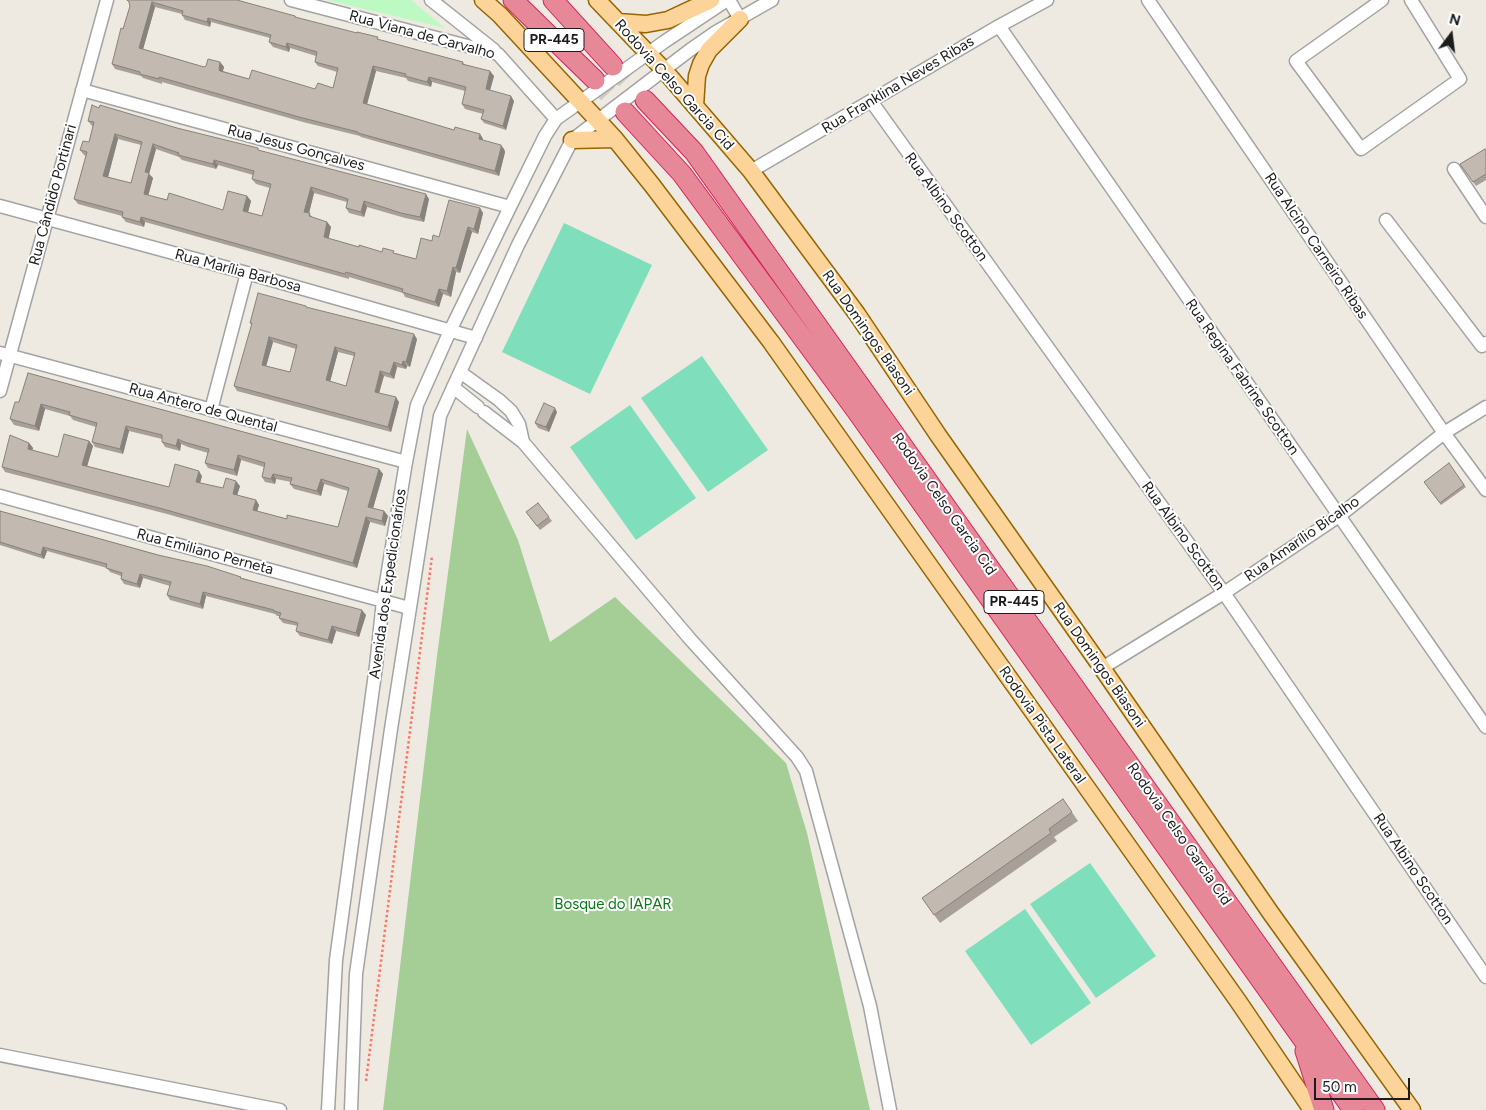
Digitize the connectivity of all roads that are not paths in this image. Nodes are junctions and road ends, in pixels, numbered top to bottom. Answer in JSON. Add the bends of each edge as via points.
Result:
{"nodes":[{"id":1,"x":107,"y":0,"type":"edge"},
{"id":2,"x":291,"y":0,"type":"edge"},
{"id":3,"x":431,"y":0,"type":"edge"},
{"id":4,"x":483,"y":0,"type":"edge"},
{"id":5,"x":513,"y":0,"type":"edge"},
{"id":6,"x":553,"y":0,"type":"edge"},
{"id":7,"x":597,"y":0,"type":"edge"},
{"id":8,"x":711,"y":0,"type":"edge"},
{"id":9,"x":728,"y":0,"type":"edge"},
{"id":10,"x":772,"y":0,"type":"edge"},
{"id":11,"x":1046,"y":0,"type":"edge"},
{"id":12,"x":1148,"y":0,"type":"edge"},
{"id":13,"x":1382,"y":0,"type":"edge"},
{"id":14,"x":1411,"y":0,"type":"edge"},
{"id":15,"x":740,"y":19,"type":"junction"},
{"id":16,"x":618,"y":22,"type":"junction"},
{"id":17,"x":998,"y":26,"type":"junction"},
{"id":18,"x":498,"y":54,"type":"junction"},
{"id":19,"x":648,"y":54,"type":"junction"},
{"id":20,"x":613,"y":66,"type":"tunnel mouth"},
{"id":21,"x":664,"y":70,"type":"junction"},
{"id":22,"x":596,"y":80,"type":"tunnel mouth"},
{"id":23,"x":82,"y":90,"type":"junction"},
{"id":24,"x":645,"y":100,"type":"tunnel mouth"},
{"id":25,"x":580,"y":102,"type":"junction"},
{"id":26,"x":871,"y":102,"type":"junction"},
{"id":27,"x":695,"y":106,"type":"junction"},
{"id":28,"x":625,"y":112,"type":"tunnel mouth"},
{"id":29,"x":556,"y":119,"type":"junction"},
{"id":30,"x":597,"y":120,"type":"junction"},
{"id":31,"x":615,"y":139,"type":"junction"},
{"id":32,"x":572,"y":140,"type":"junction"},
{"id":33,"x":1454,"y":169,"type":"dead end"},
{"id":34,"x":751,"y":171,"type":"junction"},
{"id":35,"x":0,"y":206,"type":"edge"},
{"id":36,"x":510,"y":207,"type":"junction"},
{"id":37,"x":1486,"y":216,"type":"edge"},
{"id":38,"x":47,"y":219,"type":"junction"},
{"id":39,"x":1386,"y":220,"type":"dead end"},
{"id":40,"x":247,"y":272,"type":"junction"},
{"id":41,"x":450,"y":331,"type":"junction"},
{"id":42,"x":476,"y":338,"type":"junction"},
{"id":43,"x":1486,"y":343,"type":"edge"},
{"id":44,"x":5,"y":354,"type":"edge"},
{"id":45,"x":460,"y":372,"type":"junction"},
{"id":46,"x":453,"y":387,"type":"junction"},
{"id":47,"x":0,"y":391,"type":"edge"},
{"id":48,"x":1486,"y":407,"type":"edge"},
{"id":49,"x":211,"y":410,"type":"junction"},
{"id":50,"x":1444,"y":433,"type":"junction"},
{"id":51,"x":523,"y":442,"type":"junction"},
{"id":52,"x":406,"y":462,"type":"junction"},
{"id":53,"x":1486,"y":490,"type":"edge"},
{"id":54,"x":0,"y":496,"type":"edge"},
{"id":55,"x":1339,"y":516,"type":"junction"},
{"id":56,"x":1224,"y":593,"type":"junction"},
{"id":57,"x":383,"y":601,"type":"junction"},
{"id":58,"x":409,"y":608,"type":"junction"},
{"id":59,"x":1102,"y":668,"type":"junction"},
{"id":60,"x":1486,"y":727,"type":"edge"},
{"id":61,"x":1486,"y":977,"type":"edge"},
{"id":62,"x":1299,"y":1033,"type":"junction"},
{"id":63,"x":0,"y":1055,"type":"edge"},
{"id":64,"x":280,"y":1110,"type":"edge"},
{"id":65,"x":328,"y":1110,"type":"edge"},
{"id":66,"x":350,"y":1110,"type":"edge"},
{"id":67,"x":890,"y":1110,"type":"edge"},
{"id":68,"x":1312,"y":1110,"type":"edge"},
{"id":69,"x":1324,"y":1110,"type":"edge"},
{"id":70,"x":1353,"y":1110,"type":"edge"},
{"id":71,"x":1376,"y":1110,"type":"edge"},
{"id":72,"x":1412,"y":1110,"type":"edge"}],
"edges":[{"from":1,"to":23,"type":"street","name":"Rua Cândido Portinari"},
{"from":2,"to":18,"type":"street","name":"Rua Viana de Carvalho"},
{"from":3,"to":18,"type":"street"},
{"from":4,"to":25,"type":"main road","number":"PR-445"},
{"from":5,"to":22,"type":"highway","number":"PR-445"},
{"from":6,"to":20,"type":"highway","number":"PR-445"},
{"from":7,"to":16,"type":"main road","name":"Rodovia Celso Garcia Cid"},
{"from":8,"to":16,"type":"main road","via":[[668,20],[646,24]]},
{"from":9,"to":15,"type":"street"},
{"from":9,"to":19,"type":"street","name":"Avenida dos Expedicionários"},
{"from":10,"to":15,"type":"street","name":"Avenida dos Expedicionários"},
{"from":11,"to":17,"type":"street","name":"Rua Franklina Neves Ribas"},
{"from":12,"to":50,"type":"street","name":"Rua Alcino Carneiro Ribas"},
{"from":13,"to":14,"type":"street","via":[[1296,61],[1361,149],[1460,80]]},
{"from":15,"to":21,"type":"street","name":"Avenida dos Expedicionários","via":[[696,45]]},
{"from":15,"to":27,"type":"main road","via":[[709,50],[701,64]]},
{"from":16,"to":19,"type":"main road","name":"Rodovia Celso Garcia Cid"},
{"from":17,"to":26,"type":"street","name":"Rua Franklina Neves Ribas"},
{"from":17,"to":55,"type":"street","name":"Rua Regina Fabrine Scotton"},
{"from":18,"to":29,"type":"street","name":"Rua Viana de Carvalho"},
{"from":19,"to":21,"type":"main road","name":"Rodovia Celso Garcia Cid"},
{"from":19,"to":25,"type":"street","name":"Avenida dos Expedicionários"},
{"from":21,"to":27,"type":"main road","name":"Rodovia Celso Garcia Cid"},
{"from":21,"to":30,"type":"street","name":"Avenida dos Expedicionários"},
{"from":23,"to":36,"type":"street","name":"Rua Jesus Gonçalves"},
{"from":23,"to":38,"type":"street","name":"Rua Cândido Portinari"},
{"from":24,"to":71,"type":"highway","name":"Rodovia Celso Garcia Cid","number":"PR-445","via":[[694,152]]},
{"from":25,"to":29,"type":"street","name":"Avenida dos Expedicionários"},
{"from":25,"to":30,"type":"main road","number":"PR-445"},
{"from":26,"to":34,"type":"street","name":"Rua Franklina Neves Ribas"},
{"from":26,"to":56,"type":"street","name":"Rua Albino Scotton"},
{"from":27,"to":34,"type":"main road","name":"Rodovia Celso Garcia Cid"},
{"from":28,"to":62,"type":"highway","name":"Rodovia Celso Garcia Cid","number":"PR-445","via":[[682,174],[843,393]]},
{"from":29,"to":36,"type":"street","name":"Avenida dos Expedicionários"},
{"from":30,"to":31,"type":"main road","number":"PR-445"},
{"from":30,"to":32,"type":"street","name":"Avenida dos Expedicionários"},
{"from":31,"to":32,"type":"main road"},
{"from":31,"to":68,"type":"main road","name":"Rodovia Pista Lateral","number":"PR-445","via":[[771,342]]},
{"from":32,"to":42,"type":"street","name":"Avenida dos Expedicionários","via":[[518,245]]},
{"from":33,"to":37,"type":"street"},
{"from":34,"to":59,"type":"main road","name":"Rua Domingos Biasoni","via":[[857,314]]},
{"from":35,"to":38,"type":"street","name":"Rua Marília Barbosa"},
{"from":36,"to":41,"type":"street","name":"Avenida dos Expedicionários"},
{"from":38,"to":40,"type":"street","name":"Rua Marília Barbosa"},
{"from":38,"to":44,"type":"street","name":"Rua Cândido Portinari"},
{"from":39,"to":43,"type":"street","via":[[1482,346]]},
{"from":40,"to":41,"type":"street","name":"Rua Marília Barbosa"},
{"from":40,"to":49,"type":"street"},
{"from":41,"to":42,"type":"street","name":"Rua Marília Barbosa"},
{"from":41,"to":52,"type":"street","name":"Avenida dos Expedicionários","via":[[418,405]]},
{"from":42,"to":45,"type":"street","name":"Avenida dos Expedicionários"},
{"from":44,"to":47,"type":"street","name":"Rua Cândido Portinari"},
{"from":44,"to":49,"type":"street","name":"Rua Antero de Quental"},
{"from":45,"to":46,"type":"street","name":"Avenida dos Expedicionários"},
{"from":45,"to":51,"type":"street","via":[[511,411],[519,424]]},
{"from":46,"to":51,"type":"street"},
{"from":46,"to":58,"type":"street","name":"Avenida dos Expedicionários","via":[[440,416]]},
{"from":48,"to":50,"type":"street","name":"Rua Amarílio Bicalho"},
{"from":49,"to":52,"type":"street","name":"Rua Antero de Quental"},
{"from":50,"to":53,"type":"street","name":"Rua Alcino Carneiro Ribas"},
{"from":50,"to":55,"type":"street","name":"Rua Amarílio Bicalho"},
{"from":51,"to":67,"type":"street","via":[[806,771],[870,1006]]},
{"from":52,"to":57,"type":"street","name":"Avenida dos Expedicionários"},
{"from":54,"to":57,"type":"street","name":"Rua Emiliano Perneta"},
{"from":55,"to":56,"type":"street","name":"Rua Amarílio Bicalho"},
{"from":55,"to":60,"type":"street","name":"Rua Regina Fabrine Scotton"},
{"from":56,"to":59,"type":"street","name":"Rua Amarílio Bicalho"},
{"from":56,"to":61,"type":"street","name":"Rua Albino Scotton"},
{"from":57,"to":58,"type":"street","name":"Rua Emiliano Perneta"},
{"from":57,"to":65,"type":"street","name":"Avenida dos Expedicionários","via":[[336,960]]},
{"from":58,"to":66,"type":"street","name":"Avenida dos Expedicionários","via":[[356,974]]},
{"from":59,"to":72,"type":"main road","name":"Rua Domingos Biasoni","via":[[1264,904]]},
{"from":62,"to":69,"type":"highway"},
{"from":62,"to":70,"type":"highway","name":"Rodovia Celso Garcia Cid","number":"PR-445"},
{"from":63,"to":64,"type":"street"}]}
